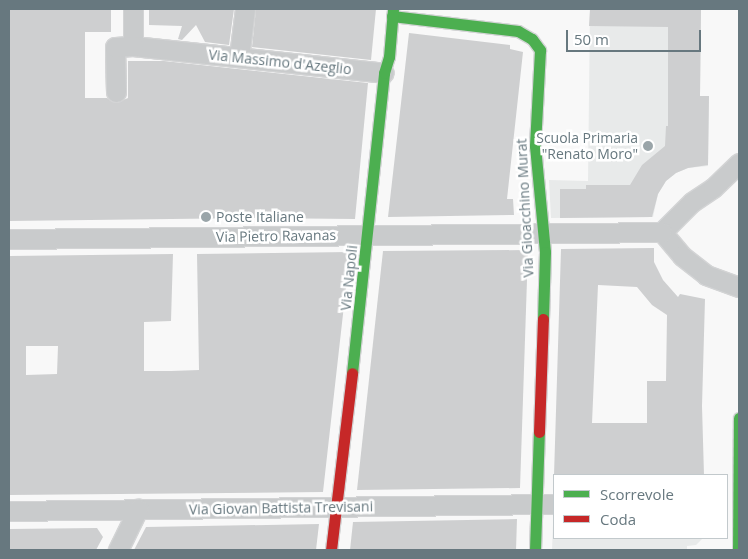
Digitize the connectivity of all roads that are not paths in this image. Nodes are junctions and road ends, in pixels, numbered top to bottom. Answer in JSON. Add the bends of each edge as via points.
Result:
{"nodes":[{"id":1,"x":133,"y":9,"type":"edge"},
{"id":2,"x":245,"y":9,"type":"edge"},
{"id":3,"x":393,"y":13,"type":"edge"},
{"id":4,"x":133,"y":46,"type":"junction"},
{"id":5,"x":239,"y":57,"type":"junction"},
{"id":6,"x":384,"y":73,"type":"junction"},
{"id":7,"x":116,"y":92,"type":"dead end"},
{"id":8,"x":739,"y":163,"type":"edge"},
{"id":9,"x":662,"y":232,"type":"junction"},
{"id":10,"x":544,"y":234,"type":"junction"},
{"id":11,"x":368,"y":235,"type":"junction"},
{"id":12,"x":9,"y":239,"type":"edge"},
{"id":13,"x":739,"y":287,"type":"edge"},
{"id":14,"x":739,"y":418,"type":"edge"},
{"id":15,"x":739,"y":503,"type":"edge"},
{"id":16,"x":546,"y":504,"type":"edge"},
{"id":17,"x":337,"y":507,"type":"junction"},
{"id":18,"x":138,"y":509,"type":"junction"},
{"id":19,"x":9,"y":511,"type":"edge"},
{"id":20,"x":118,"y":550,"type":"edge"},
{"id":21,"x":331,"y":550,"type":"edge"},
{"id":22,"x":535,"y":550,"type":"edge"},
{"id":23,"x":738,"y":550,"type":"edge"}],
"edges":[{"from":1,"to":4,"type":"street"},
{"from":2,"to":5,"type":"street"},
{"from":3,"to":6,"type":"street","name":"Via Napoli","via":[[389,57]]},
{"from":3,"to":10,"type":"street","name":"Via Gioacchino Murat","via":[[512,30],[527,35],[538,46],[541,55],[535,146]]},
{"from":4,"to":5,"type":"street","name":"Via Massimo d'Azeglio"},
{"from":4,"to":7,"type":"street","via":[[115,46]]},
{"from":5,"to":6,"type":"street","name":"Via Massimo d'Azeglio"},
{"from":6,"to":11,"type":"street","name":"Via Napoli"},
{"from":8,"to":9,"type":"street"},
{"from":9,"to":10,"type":"street","name":"Via Pietro Ravanas"},
{"from":9,"to":13,"type":"street","via":[[682,256],[706,275]]},
{"from":10,"to":11,"type":"street","name":"Via Pietro Ravanas"},
{"from":10,"to":16,"type":"street","name":"Via Gioacchino Murat"},
{"from":11,"to":12,"type":"street","name":"Via Pietro Ravanas"},
{"from":11,"to":17,"type":"street","name":"Via Napoli"},
{"from":14,"to":15,"type":"street"},
{"from":15,"to":23,"type":"street"},
{"from":16,"to":17,"type":"street","name":"Via Giovan Battista Trevisani"},
{"from":16,"to":22,"type":"street","name":"Via Gioacchino Murat"},
{"from":17,"to":18,"type":"street","name":"Via Giovan Battista Trevisani"},
{"from":17,"to":21,"type":"street","name":"Via Napoli"},
{"from":18,"to":19,"type":"street","name":"Via Giovan Battista Trevisani"},
{"from":18,"to":20,"type":"street"}]}
